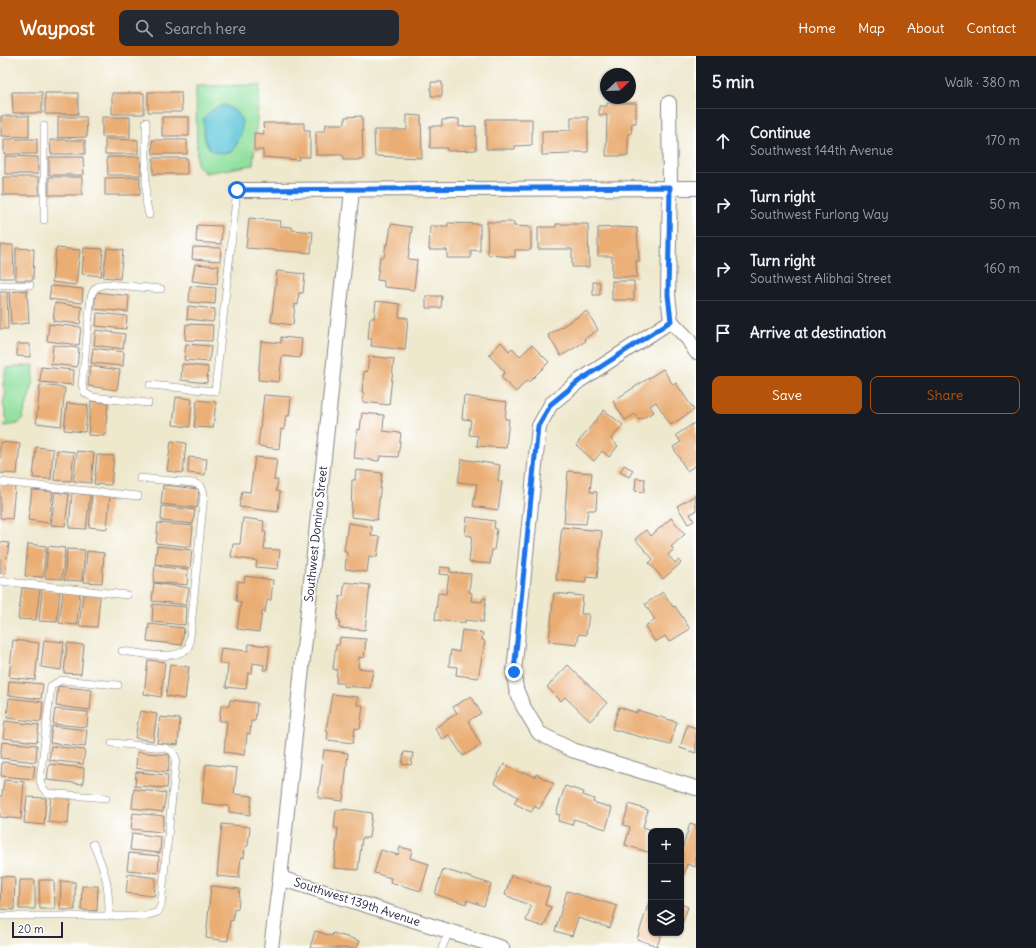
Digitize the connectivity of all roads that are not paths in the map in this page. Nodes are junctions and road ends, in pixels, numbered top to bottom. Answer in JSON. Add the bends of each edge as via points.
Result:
{"nodes":[{"id":1,"x":669,"y":103,"type":"dead end"},
{"id":2,"x":146,"y":122,"type":"dead end"},
{"id":3,"x":44,"y":126,"type":"dead end"},
{"id":4,"x":670,"y":187,"type":"junction"},
{"id":5,"x":696,"y":188,"type":"edge"},
{"id":6,"x":237,"y":190,"type":"joint"},
{"id":7,"x":352,"y":190,"type":"junction"},
{"id":8,"x":149,"y":215,"type":"dead end"},
{"id":9,"x":44,"y":220,"type":"dead end"},
{"id":10,"x":0,"y":285,"type":"edge"},
{"id":11,"x":30,"y":285,"type":"dead end"},
{"id":12,"x":161,"y":289,"type":"dead end"},
{"id":13,"x":671,"y":321,"type":"junction"},
{"id":14,"x":696,"y":352,"type":"edge"},
{"id":15,"x":150,"y":386,"type":"dead end"},
{"id":16,"x":148,"y":403,"type":"dead end"},
{"id":17,"x":140,"y":478,"type":"dead end"},
{"id":18,"x":0,"y":482,"type":"edge"},
{"id":19,"x":138,"y":496,"type":"dead end"},
{"id":20,"x":0,"y":581,"type":"edge"},
{"id":21,"x":127,"y":595,"type":"dead end"},
{"id":22,"x":122,"y":651,"type":"dead end"},
{"id":23,"x":118,"y":685,"type":"dead end"},
{"id":24,"x":112,"y":743,"type":"dead end"},
{"id":25,"x":696,"y":788,"type":"edge"},
{"id":26,"x":106,"y":798,"type":"dead end"},
{"id":27,"x":93,"y":844,"type":"dead end"},
{"id":28,"x":280,"y":878,"type":"junction"},
{"id":29,"x":0,"y":916,"type":"edge"},
{"id":30,"x":108,"y":916,"type":"junction"},
{"id":31,"x":449,"y":931,"type":"junction"},
{"id":32,"x":271,"y":948,"type":"edge"},
{"id":33,"x":442,"y":948,"type":"edge"},
{"id":34,"x":502,"y":948,"type":"edge"}],
"edges":[{"from":1,"to":4,"type":"street"},
{"from":2,"to":8,"type":"lane","via":[[146,201]]},
{"from":3,"to":9,"type":"lane"},
{"from":4,"to":5,"type":"street"},
{"from":4,"to":7,"type":"street"},
{"from":4,"to":13,"type":"street","via":[[668,295]]},
{"from":6,"to":7,"type":"street"},
{"from":6,"to":15,"type":"lane","via":[[215,390]]},
{"from":7,"to":28,"type":"street","name":"Southwest Domino Street"},
{"from":10,"to":11,"type":"lane"},
{"from":12,"to":16,"type":"lane","via":[[104,284],[98,286],[91,297],[82,385],[85,394]]},
{"from":13,"to":14,"type":"street"},
{"from":13,"to":25,"type":"street","via":[[579,381],[551,404],[538,426],[514,672],[516,689],[539,733],[572,750]]},
{"from":17,"to":22,"type":"lane","via":[[194,483],[201,486],[204,494],[189,647],[185,652],[172,656]]},
{"from":18,"to":19,"type":"lane"},
{"from":20,"to":21,"type":"lane"},
{"from":23,"to":26,"type":"lane","via":[[61,680],[51,686],[40,781],[42,788],[47,792]]},
{"from":24,"to":30,"type":"lane","via":[[165,748],[172,751],[176,758],[161,905],[158,912],[152,915]]},
{"from":27,"to":30,"type":"lane","via":[[108,883]]},
{"from":28,"to":31,"type":"street","name":"Southwest 139th Avenue"},
{"from":28,"to":32,"type":"street","name":"Southwest 139th Avenue"},
{"from":29,"to":30,"type":"lane"},
{"from":31,"to":33,"type":"lane"},
{"from":31,"to":34,"type":"street","name":"Southwest 139th Avenue"}]}
